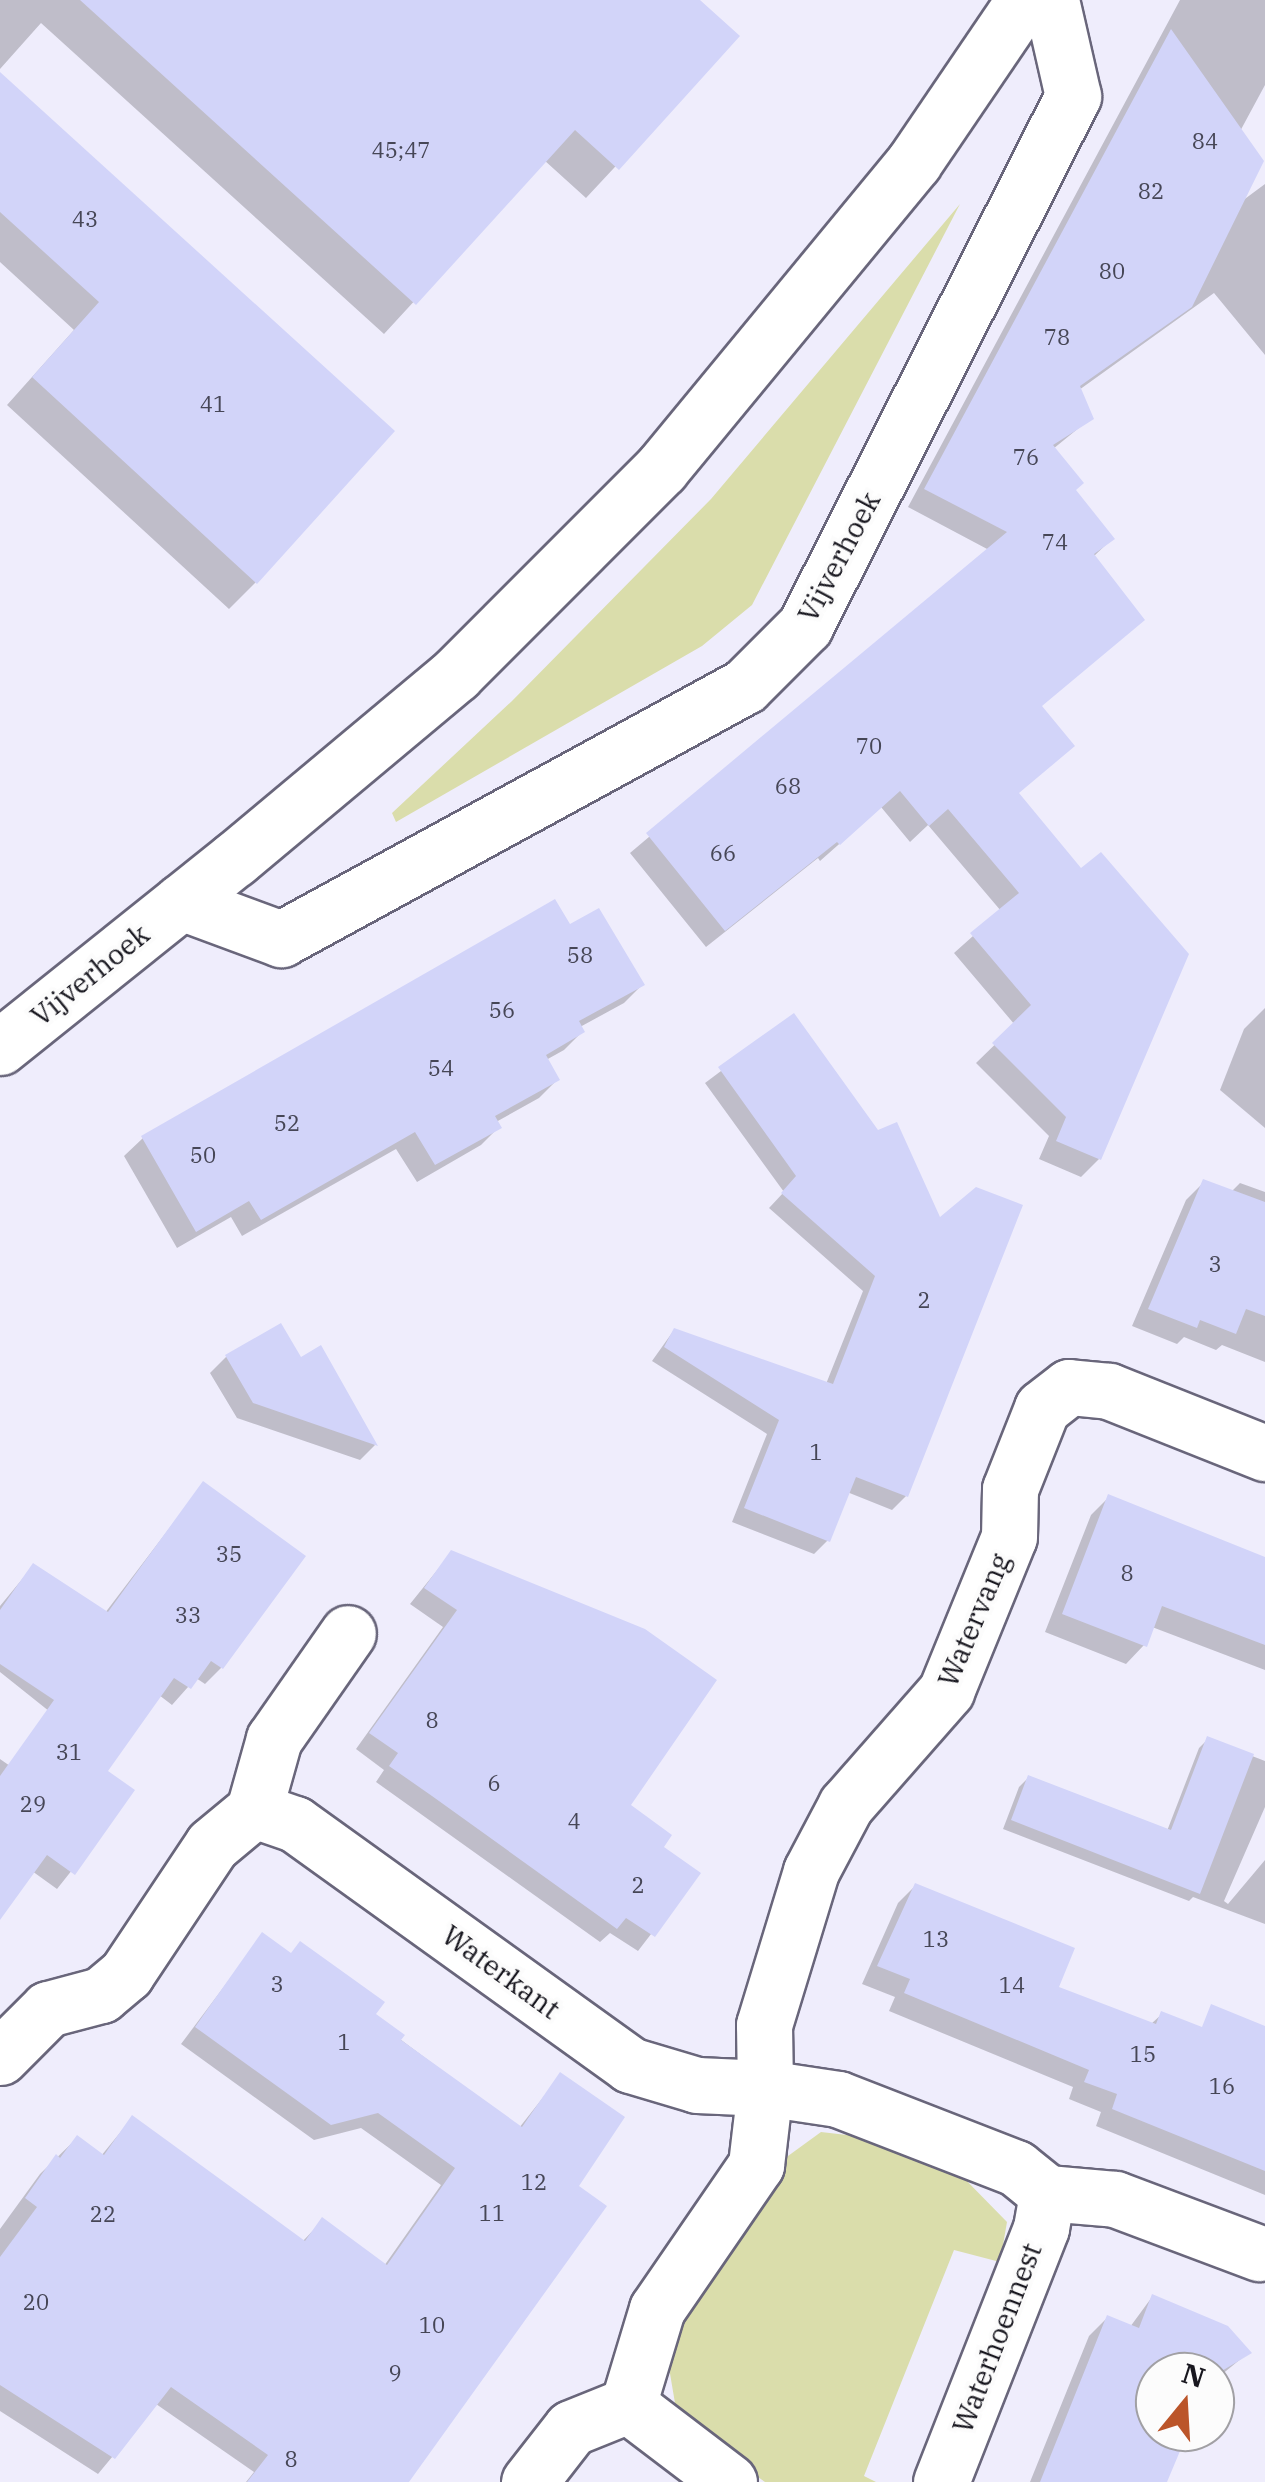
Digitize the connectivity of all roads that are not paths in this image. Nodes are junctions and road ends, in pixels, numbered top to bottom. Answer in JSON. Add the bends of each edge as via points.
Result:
{"nodes":[{"id":1,"x":1024,"y":0,"type":"edge"},
{"id":2,"x":1051,"y":0,"type":"edge"},
{"id":3,"x":181,"y":902,"type":"junction"},
{"id":4,"x":0,"y":1047,"type":"edge"},
{"id":5,"x":1265,"y":1454,"type":"edge"},
{"id":6,"x":348,"y":1633,"type":"dead end"},
{"id":7,"x":254,"y":1810,"type":"junction"},
{"id":8,"x":0,"y":2057,"type":"edge"},
{"id":9,"x":765,"y":2088,"type":"junction"},
{"id":10,"x":1047,"y":2193,"type":"junction"},
{"id":11,"x":1259,"y":2252,"type":"dead end"},
{"id":12,"x":628,"y":2406,"type":"junction"},
{"id":13,"x":529,"y":2482,"type":"edge"},
{"id":14,"x":729,"y":2482,"type":"edge"},
{"id":15,"x":941,"y":2482,"type":"edge"}],
"edges":[{"from":1,"to":3,"type":"street","name":"Vijverhoek","via":[[914,162],[661,469],[456,674]]},
{"from":2,"to":3,"type":"street","name":"Vijverhoek","via":[[1073,96],[805,626],[744,686],[281,939]]},
{"from":3,"to":4,"type":"street","name":"Vijverhoek"},
{"from":5,"to":9,"type":"street","name":"Watervang","via":[[1109,1391],[1070,1388],[1042,1408],[1010,1489],[1009,1537],[946,1692],[846,1805],[811,1870],[764,2026]]},
{"from":6,"to":7,"type":"street","via":[[274,1740]]},
{"from":7,"to":8,"type":"street","via":[[212,1845],[126,1974],[101,1995],[48,2009]]},
{"from":7,"to":9,"type":"street","name":"Waterkant","via":[[295,1824],[630,2066],[697,2085]]},
{"from":9,"to":10,"type":"street","via":[[838,2098],[1016,2168]]},
{"from":9,"to":12,"type":"street","via":[[756,2165],[657,2309]]},
{"from":10,"to":11,"type":"street","via":[[1115,2199]]},
{"from":10,"to":15,"type":"street","name":"Waterhoennest","via":[[1041,2228]]},
{"from":12,"to":13,"type":"street","via":[[572,2428]]},
{"from":12,"to":14,"type":"street"}]}
